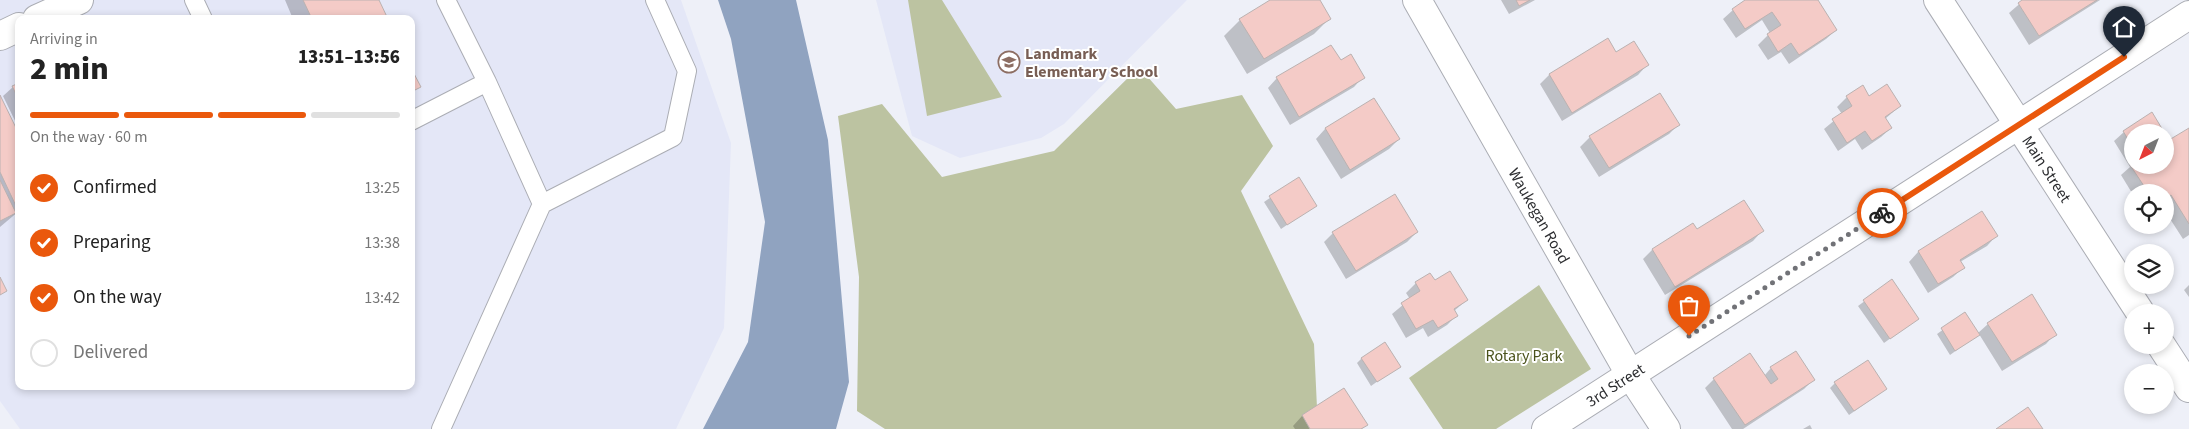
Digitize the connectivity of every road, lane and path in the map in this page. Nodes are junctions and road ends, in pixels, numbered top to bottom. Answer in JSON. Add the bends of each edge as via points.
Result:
{"nodes":[{"id":1,"x":79,"y":0,"type":"edge"},
{"id":2,"x":194,"y":0,"type":"edge"},
{"id":3,"x":446,"y":0,"type":"edge"},
{"id":4,"x":655,"y":0,"type":"edge"},
{"id":5,"x":1417,"y":0,"type":"edge"},
{"id":6,"x":1938,"y":0,"type":"edge"},
{"id":7,"x":46,"y":15,"type":"edge"},
{"id":8,"x":201,"y":15,"type":"edge"},
{"id":9,"x":2189,"y":15,"type":"edge"},
{"id":10,"x":15,"y":29,"type":"edge"},
{"id":11,"x":0,"y":36,"type":"edge"},
{"id":12,"x":487,"y":82,"type":"junction"},
{"id":13,"x":415,"y":119,"type":"edge"},
{"id":14,"x":2018,"y":125,"type":"junction"},
{"id":15,"x":542,"y":204,"type":"junction"},
{"id":16,"x":2135,"y":304,"type":"edge"},
{"id":17,"x":2167,"y":354,"type":"edge"},
{"id":18,"x":1630,"y":374,"type":"junction"},
{"id":19,"x":2189,"y":388,"type":"edge"},
{"id":20,"x":441,"y":429,"type":"edge"},
{"id":21,"x":1546,"y":429,"type":"edge"},
{"id":22,"x":1666,"y":429,"type":"edge"}],
"edges":[{"from":1,"to":7,"type":"street"},
{"from":2,"to":8,"type":"lane"},
{"from":3,"to":12,"type":"lane"},
{"from":4,"to":15,"type":"lane","via":[[687,71],[673,137]]},
{"from":5,"to":18,"type":"street","name":"Waukegan Road"},
{"from":6,"to":14,"type":"street","name":"Main Street"},
{"from":9,"to":14,"type":"street","name":"3rd Street"},
{"from":10,"to":11,"type":"street"},
{"from":12,"to":13,"type":"lane"},
{"from":12,"to":15,"type":"lane"},
{"from":14,"to":16,"type":"street","name":"Main Street"},
{"from":14,"to":18,"type":"street","name":"3rd Street"},
{"from":15,"to":20,"type":"lane"},
{"from":17,"to":19,"type":"street"},
{"from":18,"to":21,"type":"street","name":"3rd Street"},
{"from":18,"to":22,"type":"street","name":"Waukegan Road"}]}
